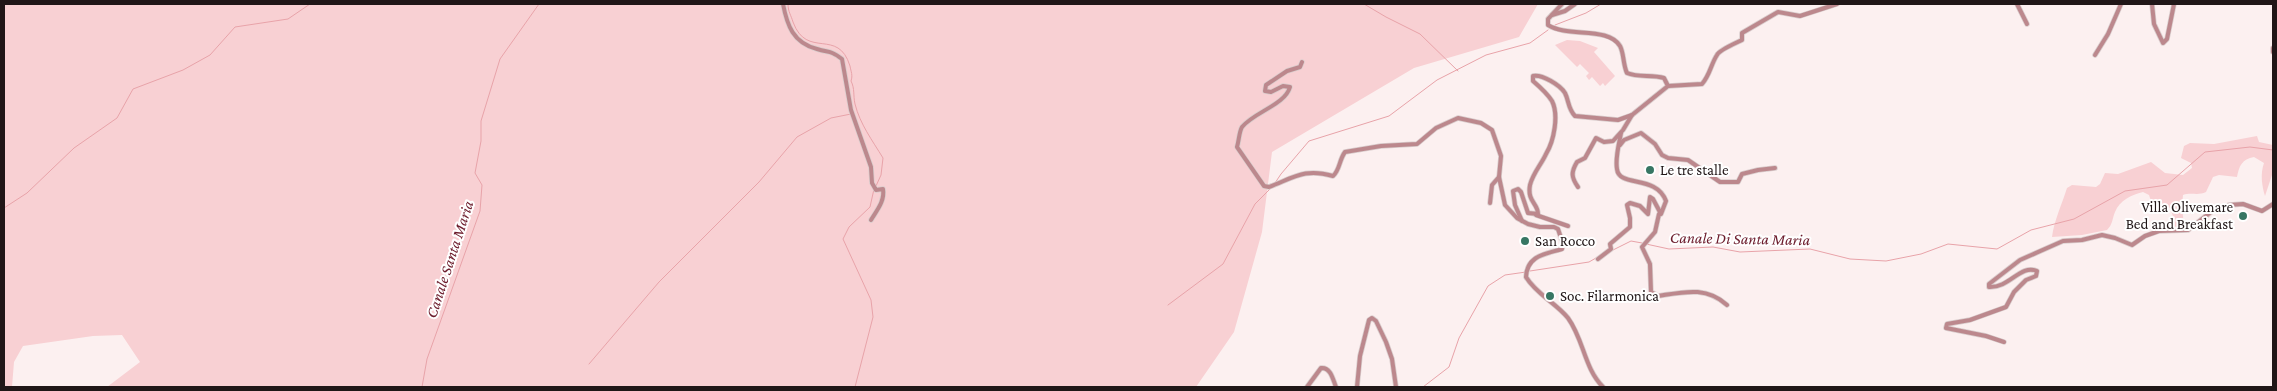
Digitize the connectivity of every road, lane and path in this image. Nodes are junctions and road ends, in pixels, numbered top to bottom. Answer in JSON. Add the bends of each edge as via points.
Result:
{"nodes":[{"id":1,"x":783,"y":4,"type":"edge"},
{"id":2,"x":1562,"y":4,"type":"edge"},
{"id":3,"x":1575,"y":4,"type":"edge"},
{"id":4,"x":1837,"y":4,"type":"edge"},
{"id":5,"x":2017,"y":4,"type":"edge"},
{"id":6,"x":2121,"y":4,"type":"edge"},
{"id":7,"x":2152,"y":4,"type":"edge"},
{"id":8,"x":2174,"y":4,"type":"edge"},
{"id":9,"x":1552,"y":15,"type":"junction"},
{"id":10,"x":2027,"y":24,"type":"dead end"},
{"id":11,"x":2095,"y":55,"type":"dead end"},
{"id":12,"x":1302,"y":62,"type":"dead end"},
{"id":13,"x":1668,"y":86,"type":"junction"},
{"id":14,"x":1632,"y":115,"type":"junction"},
{"id":15,"x":1621,"y":133,"type":"junction"},
{"id":16,"x":1620,"y":145,"type":"junction"},
{"id":17,"x":1775,"y":168,"type":"dead end"},
{"id":18,"x":1499,"y":177,"type":"junction"},
{"id":19,"x":1578,"y":187,"type":"dead end"},
{"id":20,"x":1490,"y":203,"type":"dead end"},
{"id":21,"x":2273,"y":204,"type":"edge"},
{"id":22,"x":1659,"y":214,"type":"junction"},
{"id":23,"x":1536,"y":215,"type":"junction"},
{"id":24,"x":871,"y":220,"type":"dead end"},
{"id":25,"x":1522,"y":221,"type":"junction"},
{"id":26,"x":1568,"y":226,"type":"dead end"},
{"id":27,"x":1598,"y":259,"type":"dead end"},
{"id":28,"x":1727,"y":305,"type":"dead end"},
{"id":29,"x":2004,"y":342,"type":"dead end"},
{"id":30,"x":1307,"y":387,"type":"edge"},
{"id":31,"x":1336,"y":387,"type":"edge"},
{"id":32,"x":1357,"y":387,"type":"edge"},
{"id":33,"x":1396,"y":387,"type":"edge"},
{"id":34,"x":1604,"y":387,"type":"edge"}],
"edges":[{"from":1,"to":24,"type":"street","via":[[787,24],[795,37],[816,49],[830,50],[842,59],[851,110],[871,167],[873,186],[876,190],[883,189],[884,196]]},
{"from":2,"to":9,"type":"street"},
{"from":3,"to":9,"type":"street"},
{"from":4,"to":13,"type":"street","via":[[1800,16],[1778,12],[1742,33],[1742,40],[1716,55],[1702,84]]},
{"from":5,"to":10,"type":"street"},
{"from":6,"to":11,"type":"street"},
{"from":7,"to":8,"type":"street","via":[[2154,24],[2163,43],[2167,39]]},
{"from":9,"to":13,"type":"street","via":[[1548,25],[1554,29],[1609,36],[1621,47],[1627,73],[1659,76]]},
{"from":12,"to":18,"type":"street","via":[[1300,67],[1287,71],[1266,85],[1266,91],[1271,92],[1283,86],[1290,87],[1288,94],[1241,129],[1237,146],[1264,186],[1313,172],[1333,176],[1344,152],[1417,144],[1436,128],[1458,118],[1481,123],[1492,130],[1502,156]]},
{"from":13,"to":14,"type":"street"},
{"from":14,"to":15,"type":"street"},
{"from":14,"to":23,"type":"street","via":[[1618,120],[1574,116],[1563,91],[1540,76],[1533,76],[1533,81],[1544,90],[1554,109],[1550,147],[1531,183],[1529,194],[1538,210]]},
{"from":15,"to":16,"type":"street"},
{"from":15,"to":19,"type":"street","via":[[1609,143],[1596,138],[1585,158],[1577,162],[1572,176]]},
{"from":16,"to":17,"type":"street","via":[[1641,133],[1655,144],[1662,155],[1688,160],[1720,182],[1738,182],[1742,174]]},
{"from":16,"to":22,"type":"street","via":[[1616,169],[1619,176],[1652,185],[1658,190],[1666,201]]},
{"from":18,"to":20,"type":"street","via":[[1492,185]]},
{"from":18,"to":25,"type":"street","via":[[1505,205]]},
{"from":21,"to":29,"type":"street","via":[[2262,211],[2243,204],[2229,205],[2211,212],[2188,230],[2152,233],[2132,246],[2102,235],[2063,241],[2020,260],[1989,284],[1990,287],[2004,286],[2022,272],[2037,271],[2036,276],[2026,280],[2014,292],[2006,307],[1970,320],[1947,324],[1946,328]]},
{"from":22,"to":27,"type":"street","via":[[1650,197],[1648,214],[1636,204],[1627,205],[1630,227]]},
{"from":22,"to":28,"type":"street","via":[[1655,232],[1642,247],[1650,264],[1651,292],[1658,296],[1705,292]]},
{"from":23,"to":25,"type":"street","via":[[1528,213],[1521,192],[1515,189],[1513,199]]},
{"from":23,"to":26,"type":"street"},
{"from":25,"to":34,"type":"street","via":[[1558,229],[1564,244],[1562,248],[1533,258],[1526,277],[1568,318],[1591,372]]},
{"from":30,"to":31,"type":"street","via":[[1324,367]]},
{"from":32,"to":33,"type":"street","via":[[1360,356],[1372,318],[1392,359]]}]}
